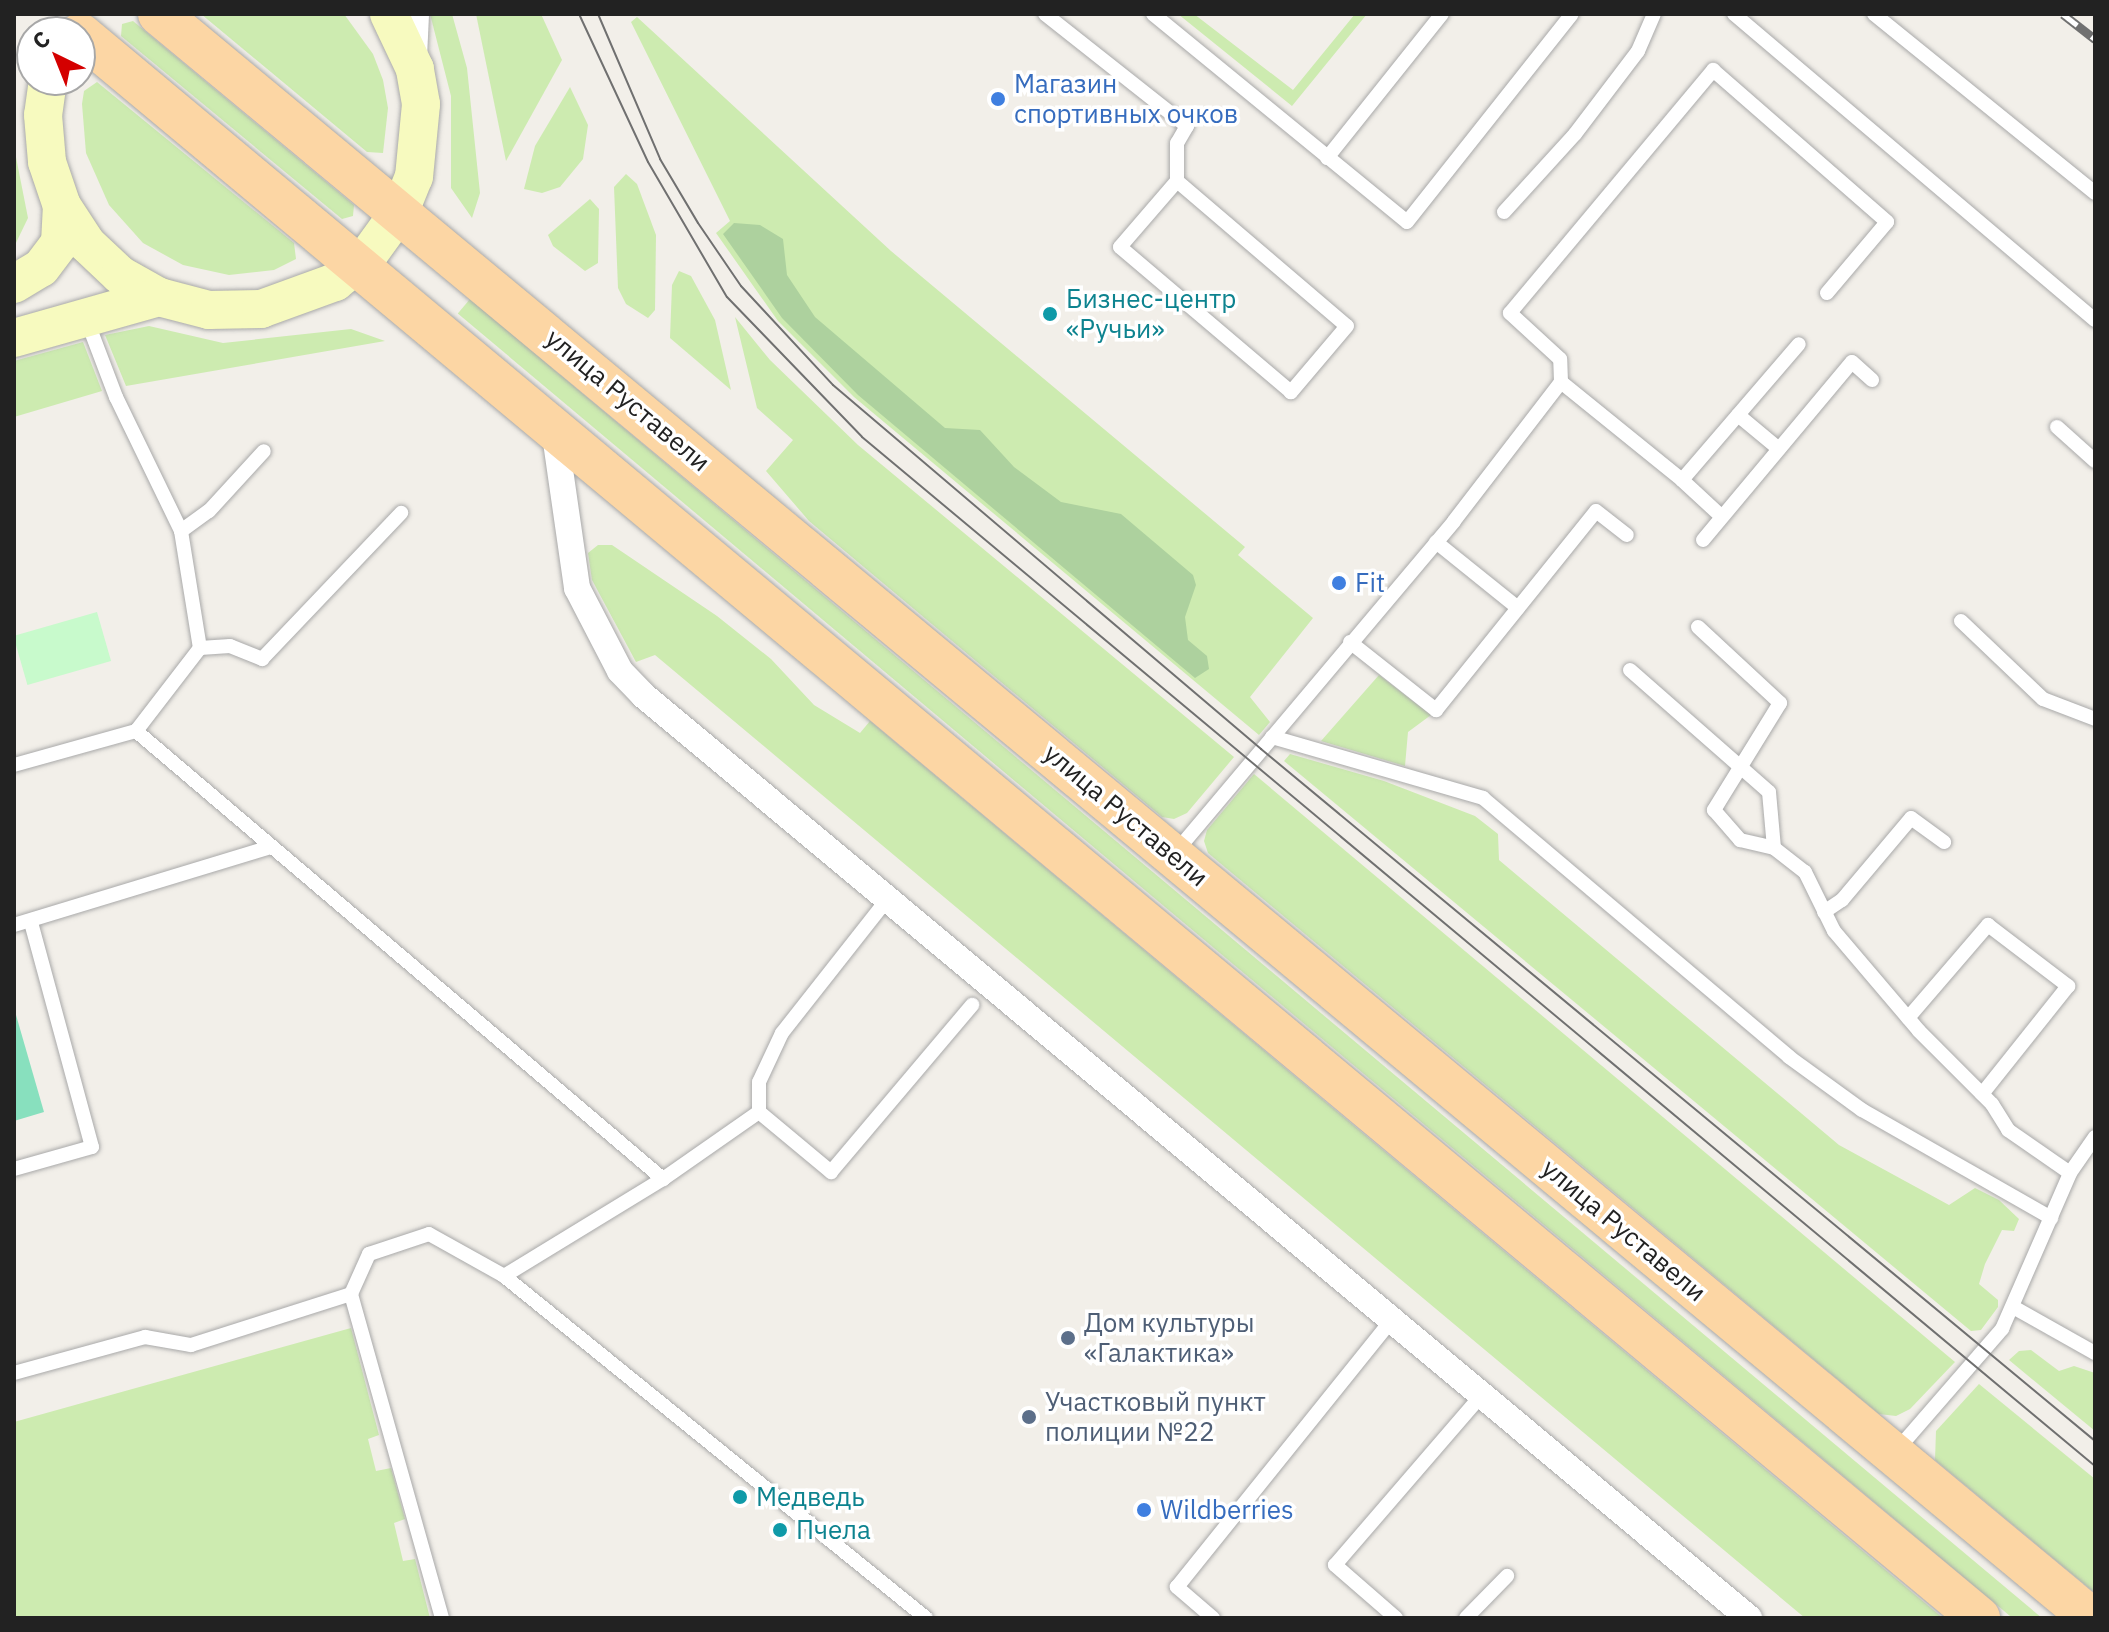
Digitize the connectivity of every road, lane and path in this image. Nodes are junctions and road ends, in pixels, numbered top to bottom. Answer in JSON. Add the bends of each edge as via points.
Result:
{"nodes":[{"id":1,"x":159,"y":14,"type":"edge"},
{"id":2,"x":389,"y":14,"type":"edge"},
{"id":3,"x":416,"y":14,"type":"edge"},
{"id":4,"x":1045,"y":14,"type":"edge"},
{"id":5,"x":1153,"y":14,"type":"edge"},
{"id":6,"x":1442,"y":14,"type":"edge"},
{"id":7,"x":1572,"y":14,"type":"edge"},
{"id":8,"x":1654,"y":14,"type":"edge"},
{"id":9,"x":1734,"y":14,"type":"edge"},
{"id":10,"x":1874,"y":14,"type":"edge"},
{"id":11,"x":96,"y":46,"type":"edge"},
{"id":12,"x":415,"y":69,"type":"junction"},
{"id":13,"x":47,"y":96,"type":"edge"},
{"id":14,"x":1327,"y":158,"type":"junction"},
{"id":15,"x":1177,"y":181,"type":"junction"},
{"id":16,"x":2095,"y":193,"type":"edge"},
{"id":17,"x":62,"y":206,"type":"junction"},
{"id":18,"x":400,"y":211,"type":"junction"},
{"id":19,"x":1504,"y":212,"type":"dead end"},
{"id":20,"x":356,"y":266,"type":"junction"},
{"id":21,"x":14,"y":284,"type":"edge"},
{"id":22,"x":1827,"y":293,"type":"dead end"},
{"id":23,"x":159,"y":297,"type":"junction"},
{"id":24,"x":86,"y":318,"type":"junction"},
{"id":25,"x":2095,"y":320,"type":"edge"},
{"id":26,"x":14,"y":338,"type":"edge"},
{"id":27,"x":1799,"y":344,"type":"dead end"},
{"id":28,"x":1872,"y":380,"type":"dead end"},
{"id":29,"x":1561,"y":382,"type":"junction"},
{"id":30,"x":1738,"y":415,"type":"junction"},
{"id":31,"x":2057,"y":427,"type":"dead end"},
{"id":32,"x":555,"y":435,"type":"junction"},
{"id":33,"x":1779,"y":449,"type":"junction"},
{"id":34,"x":264,"y":451,"type":"dead end"},
{"id":35,"x":2095,"y":461,"type":"edge"},
{"id":36,"x":1682,"y":480,"type":"junction"},
{"id":37,"x":401,"y":513,"type":"dead end"},
{"id":38,"x":1722,"y":517,"type":"junction"},
{"id":39,"x":181,"y":531,"type":"junction"},
{"id":40,"x":1627,"y":535,"type":"dead end"},
{"id":41,"x":1703,"y":540,"type":"dead end"},
{"id":42,"x":1436,"y":542,"type":"junction"},
{"id":43,"x":1518,"y":608,"type":"junction"},
{"id":44,"x":1961,"y":621,"type":"dead end"},
{"id":45,"x":1698,"y":627,"type":"dead end"},
{"id":46,"x":1350,"y":642,"type":"junction"},
{"id":47,"x":200,"y":648,"type":"junction"},
{"id":48,"x":1630,"y":670,"type":"dead end"},
{"id":49,"x":2095,"y":719,"type":"edge"},
{"id":50,"x":136,"y":731,"type":"junction"},
{"id":51,"x":1272,"y":737,"type":"junction"},
{"id":52,"x":14,"y":765,"type":"edge"},
{"id":53,"x":1741,"y":767,"type":"junction"},
{"id":54,"x":1944,"y":842,"type":"dead end"},
{"id":55,"x":270,"y":847,"type":"junction"},
{"id":56,"x":1774,"y":848,"type":"junction"},
{"id":57,"x":1173,"y":855,"type":"junction"},
{"id":58,"x":886,"y":901,"type":"junction"},
{"id":59,"x":1824,"y":912,"type":"junction"},
{"id":60,"x":31,"y":922,"type":"junction"},
{"id":61,"x":14,"y":925,"type":"edge"},
{"id":62,"x":972,"y":1005,"type":"dead end"},
{"id":63,"x":1908,"y":1018,"type":"junction"},
{"id":64,"x":1982,"y":1094,"type":"junction"},
{"id":65,"x":759,"y":1112,"type":"junction"},
{"id":66,"x":2095,"y":1137,"type":"edge"},
{"id":67,"x":14,"y":1169,"type":"edge"},
{"id":68,"x":2070,"y":1173,"type":"junction"},
{"id":69,"x":663,"y":1179,"type":"junction"},
{"id":70,"x":2051,"y":1218,"type":"junction"},
{"id":71,"x":504,"y":1276,"type":"junction"},
{"id":72,"x":351,"y":1294,"type":"junction"},
{"id":73,"x":2015,"y":1308,"type":"junction"},
{"id":74,"x":1391,"y":1321,"type":"junction"},
{"id":75,"x":2095,"y":1353,"type":"edge"},
{"id":76,"x":14,"y":1373,"type":"edge"},
{"id":77,"x":1481,"y":1396,"type":"junction"},
{"id":78,"x":1893,"y":1454,"type":"junction"},
{"id":79,"x":1507,"y":1576,"type":"dead end"},
{"id":80,"x":442,"y":1618,"type":"edge"},
{"id":81,"x":926,"y":1618,"type":"edge"},
{"id":82,"x":1213,"y":1618,"type":"edge"},
{"id":83,"x":1396,"y":1618,"type":"edge"},
{"id":84,"x":1466,"y":1618,"type":"edge"},
{"id":85,"x":1749,"y":1618,"type":"edge"},
{"id":86,"x":1979,"y":1618,"type":"edge"},
{"id":87,"x":2091,"y":1618,"type":"edge"}],
"edges":[{"from":1,"to":18,"type":"main road","name":"улица Руставели"},
{"from":2,"to":12,"type":"main road"},
{"from":3,"to":12,"type":"street"},
{"from":4,"to":15,"type":"lane","via":[[1187,126],[1177,143]]},
{"from":5,"to":14,"type":"lane"},
{"from":6,"to":14,"type":"lane"},
{"from":7,"to":14,"type":"lane","via":[[1407,222]]},
{"from":8,"to":19,"type":"lane","via":[[1629,63],[1575,134]]},
{"from":9,"to":25,"type":"lane"},
{"from":10,"to":16,"type":"lane"},
{"from":11,"to":20,"type":"main road"},
{"from":12,"to":18,"type":"main road","via":[[421,141]]},
{"from":13,"to":17,"type":"main road","via":[[43,138]]},
{"from":15,"to":15,"type":"lane","via":[[1120,247],[1291,392],[1347,326]]},
{"from":17,"to":21,"type":"main road","via":[[60,243],[41,268]]},
{"from":17,"to":23,"type":"main road","via":[[102,260]]},
{"from":18,"to":20,"type":"main road"},
{"from":18,"to":57,"type":"main road","name":"улица Руставели"},
{"from":20,"to":23,"type":"main road","via":[[312,294],[261,309],[209,310]]},
{"from":20,"to":32,"type":"main road"},
{"from":22,"to":29,"type":"lane","via":[[1887,222],[1713,70],[1510,313],[1560,359]]},
{"from":23,"to":24,"type":"main road"},
{"from":24,"to":26,"type":"main road"},
{"from":24,"to":39,"type":"lane","via":[[116,397]]},
{"from":27,"to":30,"type":"lane"},
{"from":28,"to":33,"type":"lane","via":[[1852,362]]},
{"from":29,"to":36,"type":"lane"},
{"from":29,"to":42,"type":"lane"},
{"from":30,"to":33,"type":"lane"},
{"from":30,"to":36,"type":"lane"},
{"from":31,"to":35,"type":"lane"},
{"from":32,"to":58,"type":"street","via":[[577,588],[620,671]]},
{"from":32,"to":86,"type":"main road"},
{"from":33,"to":38,"type":"lane"},
{"from":34,"to":39,"type":"lane","via":[[209,511]]},
{"from":36,"to":38,"type":"lane"},
{"from":37,"to":47,"type":"lane","via":[[262,659],[230,646]]},
{"from":38,"to":41,"type":"lane"},
{"from":39,"to":47,"type":"lane"},
{"from":40,"to":43,"type":"lane","via":[[1596,511]]},
{"from":42,"to":43,"type":"lane"},
{"from":42,"to":46,"type":"lane"},
{"from":43,"to":46,"type":"lane","via":[[1436,710]]},
{"from":44,"to":49,"type":"lane","via":[[2043,699]]},
{"from":45,"to":53,"type":"lane","via":[[1780,703]]},
{"from":46,"to":51,"type":"lane"},
{"from":47,"to":50,"type":"lane"},
{"from":48,"to":53,"type":"lane"},
{"from":50,"to":52,"type":"lane"},
{"from":50,"to":55,"type":"lane"},
{"from":51,"to":57,"type":"lane"},
{"from":51,"to":70,"type":"lane","via":[[1483,798],[1801,1066],[1862,1110]]},
{"from":53,"to":56,"type":"lane","via":[[1769,792]]},
{"from":53,"to":56,"type":"lane","via":[[1714,810],[1740,840]]},
{"from":54,"to":59,"type":"lane","via":[[1911,818],[1842,900]]},
{"from":55,"to":60,"type":"lane"},
{"from":55,"to":69,"type":"lane"},
{"from":56,"to":59,"type":"lane","via":[[1805,872]]},
{"from":57,"to":78,"type":"main road","name":"улица Руставели"},
{"from":58,"to":65,"type":"lane","via":[[782,1033],[759,1082]]},
{"from":58,"to":74,"type":"street"},
{"from":59,"to":63,"type":"lane"},
{"from":60,"to":61,"type":"lane"},
{"from":60,"to":67,"type":"lane","via":[[92,1147]]},
{"from":62,"to":65,"type":"lane","via":[[831,1172]]},
{"from":63,"to":64,"type":"lane"},
{"from":63,"to":64,"type":"lane","via":[[1988,925],[2068,986]]},
{"from":64,"to":68,"type":"lane","via":[[2008,1130]]},
{"from":65,"to":69,"type":"lane"},
{"from":66,"to":68,"type":"lane"},
{"from":68,"to":70,"type":"lane"},
{"from":69,"to":71,"type":"lane"},
{"from":70,"to":73,"type":"lane"},
{"from":71,"to":72,"type":"lane","via":[[429,1234],[369,1254]]},
{"from":71,"to":81,"type":"lane"},
{"from":72,"to":76,"type":"lane","via":[[191,1345],[145,1337]]},
{"from":72,"to":80,"type":"lane"},
{"from":73,"to":75,"type":"lane"},
{"from":73,"to":78,"type":"lane","via":[[1987,1351]]},
{"from":74,"to":77,"type":"street"},
{"from":74,"to":82,"type":"lane","via":[[1177,1587]]},
{"from":77,"to":83,"type":"lane","via":[[1335,1565]]},
{"from":77,"to":85,"type":"street"},
{"from":78,"to":87,"type":"main road","name":"улица Руставели"},
{"from":79,"to":84,"type":"lane"}]}
